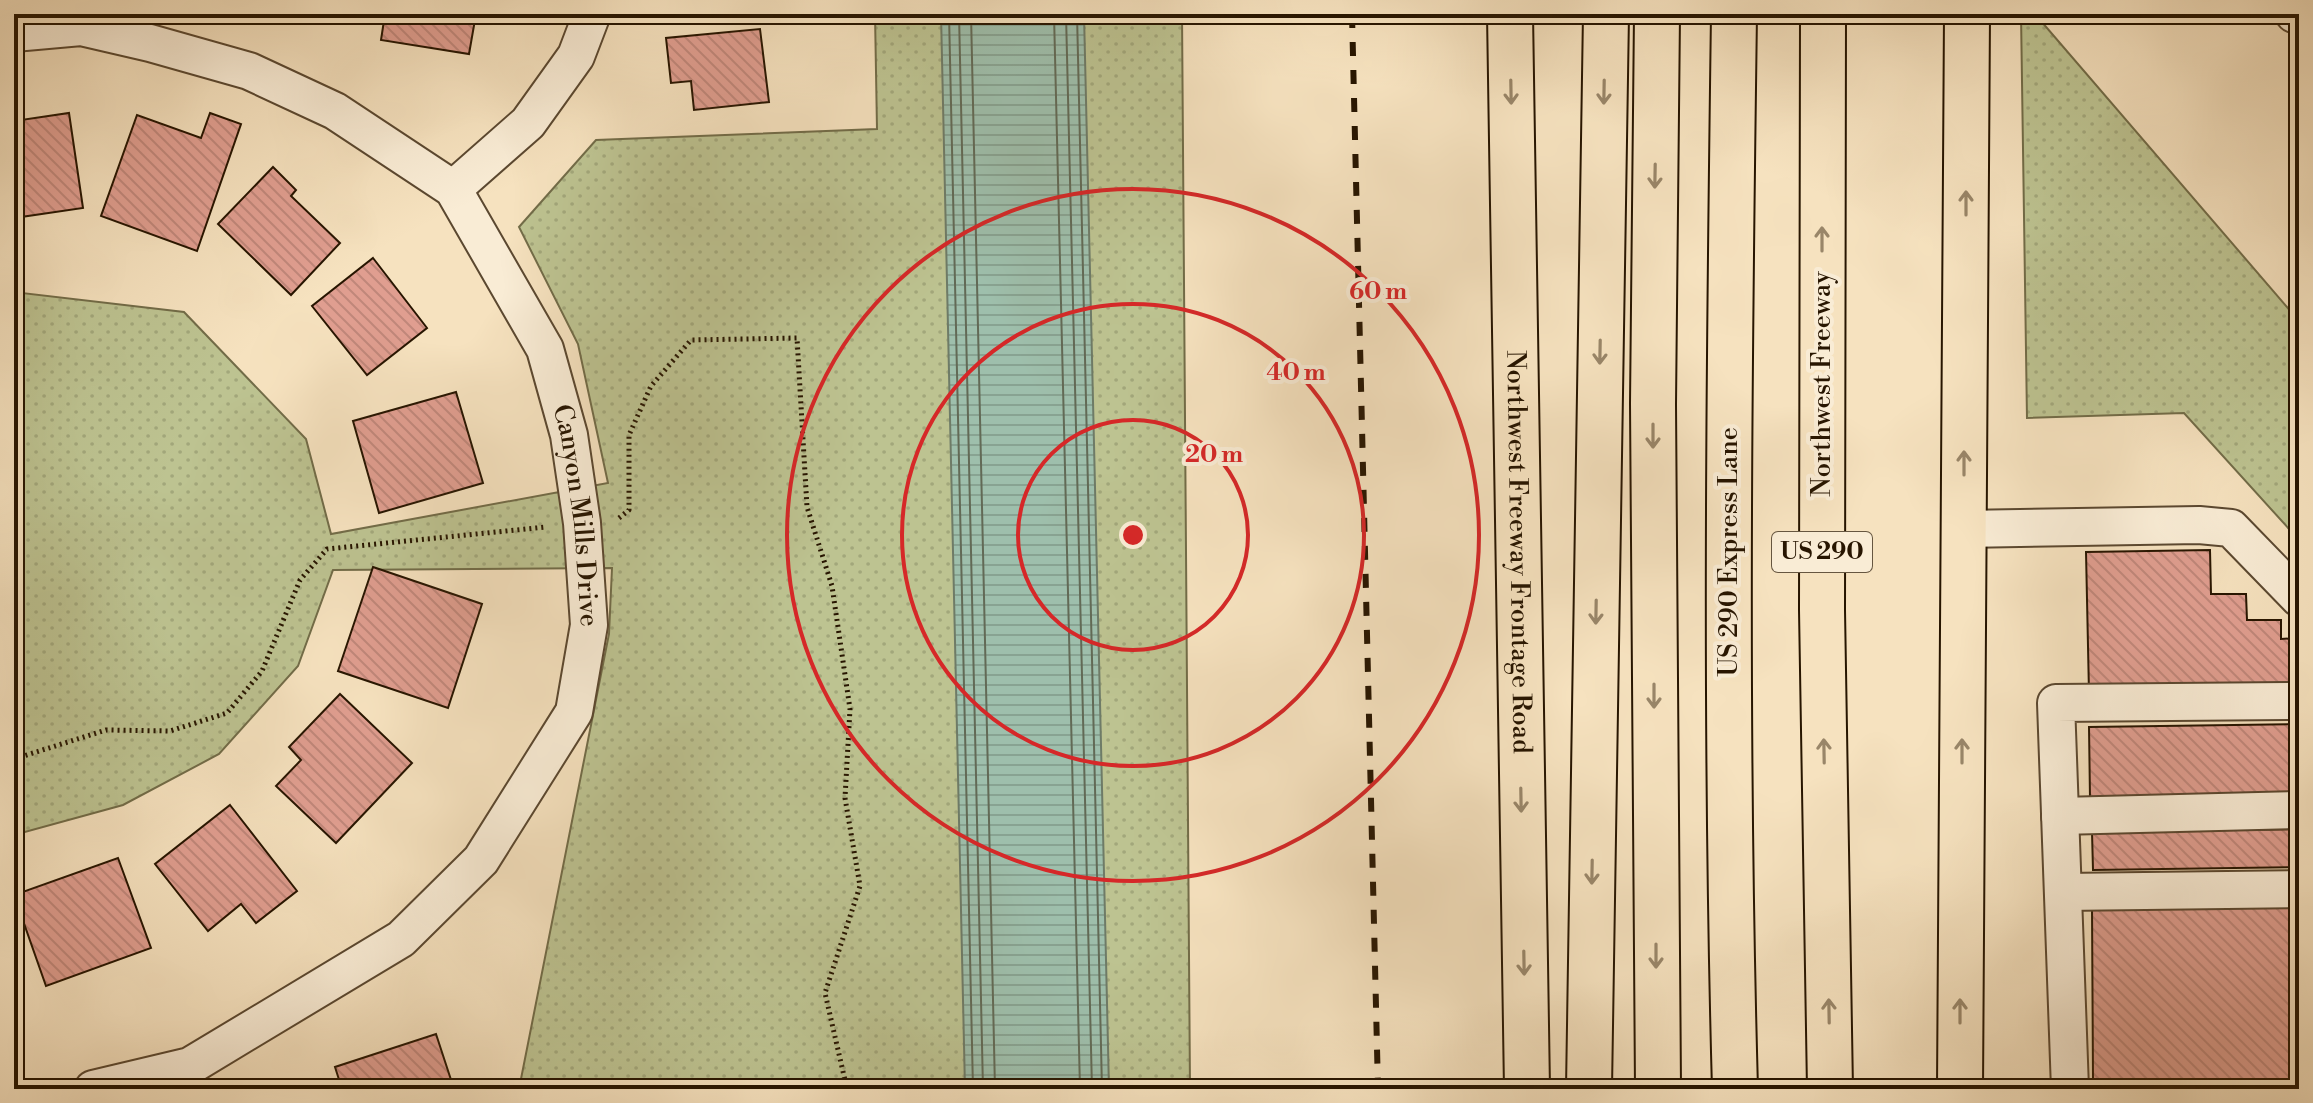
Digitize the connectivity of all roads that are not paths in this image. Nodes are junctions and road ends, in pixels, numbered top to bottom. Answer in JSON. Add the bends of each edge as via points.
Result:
{"nodes":[{"id":1,"x":592,"y":14,"type":"edge"},
{"id":2,"x":1510,"y":14,"type":"edge"},
{"id":3,"x":1606,"y":14,"type":"edge"},
{"id":4,"x":1657,"y":14,"type":"edge"},
{"id":5,"x":1734,"y":14,"type":"edge"},
{"id":6,"x":1823,"y":14,"type":"edge"},
{"id":7,"x":1967,"y":14,"type":"edge"},
{"id":8,"x":81,"y":20,"type":"edge"},
{"id":9,"x":14,"y":33,"type":"edge"},
{"id":10,"x":453,"y":189,"type":"junction"},
{"id":11,"x":1963,"y":529,"type":"junction"},
{"id":12,"x":2299,"y":598,"type":"edge"},
{"id":13,"x":2299,"y":701,"type":"edge"},
{"id":14,"x":2299,"y":810,"type":"edge"},
{"id":15,"x":2060,"y":816,"type":"junction"},
{"id":16,"x":2299,"y":889,"type":"edge"},
{"id":17,"x":2063,"y":892,"type":"junction"},
{"id":18,"x":193,"y":1078,"type":"edge"},
{"id":19,"x":93,"y":1089,"type":"edge"},
{"id":20,"x":1527,"y":1089,"type":"edge"},
{"id":21,"x":1589,"y":1089,"type":"edge"},
{"id":22,"x":1658,"y":1089,"type":"edge"},
{"id":23,"x":1735,"y":1089,"type":"edge"},
{"id":24,"x":1830,"y":1089,"type":"edge"},
{"id":25,"x":1960,"y":1089,"type":"edge"},
{"id":26,"x":2070,"y":1089,"type":"edge"}],
"edges":[{"from":1,"to":10,"type":"street","via":[[576,56],[528,123]]},
{"from":2,"to":20,"type":"main road","name":"Northwest Freeway Frontage Road","one_way":true},
{"from":3,"to":21,"type":"main road","one_way":true},
{"from":4,"to":22,"type":"main road","one_way":true,"via":[[1653,420]]},
{"from":5,"to":23,"type":"main road","name":"US 290 Express Lane","via":[[1728,438]]},
{"from":24,"to":6,"type":"main road","name":"Northwest Freeway","number":"US 290","one_way":true,"via":[[1822,610]]},
{"from":11,"to":7,"type":"main road","one_way":true},
{"from":8,"to":9,"type":"street","name":"Canyon Mills Drive"},
{"from":8,"to":10,"type":"street","name":"Canyon Mills Drive","via":[[249,71],[335,111]]},
{"from":10,"to":18,"type":"street","name":"Canyon Mills Drive","via":[[545,349],[569,435],[589,625],[574,712],[481,860],[401,939]]},
{"from":11,"to":12,"type":"street","via":[[2231,528]]},
{"from":25,"to":11,"type":"main road","one_way":true},
{"from":13,"to":15,"type":"street","via":[[2056,703]]},
{"from":14,"to":15,"type":"street"},
{"from":15,"to":17,"type":"street"},
{"from":16,"to":17,"type":"street"},
{"from":17,"to":26,"type":"street"},
{"from":18,"to":19,"type":"street","name":"Canyon Mills Drive"}]}
